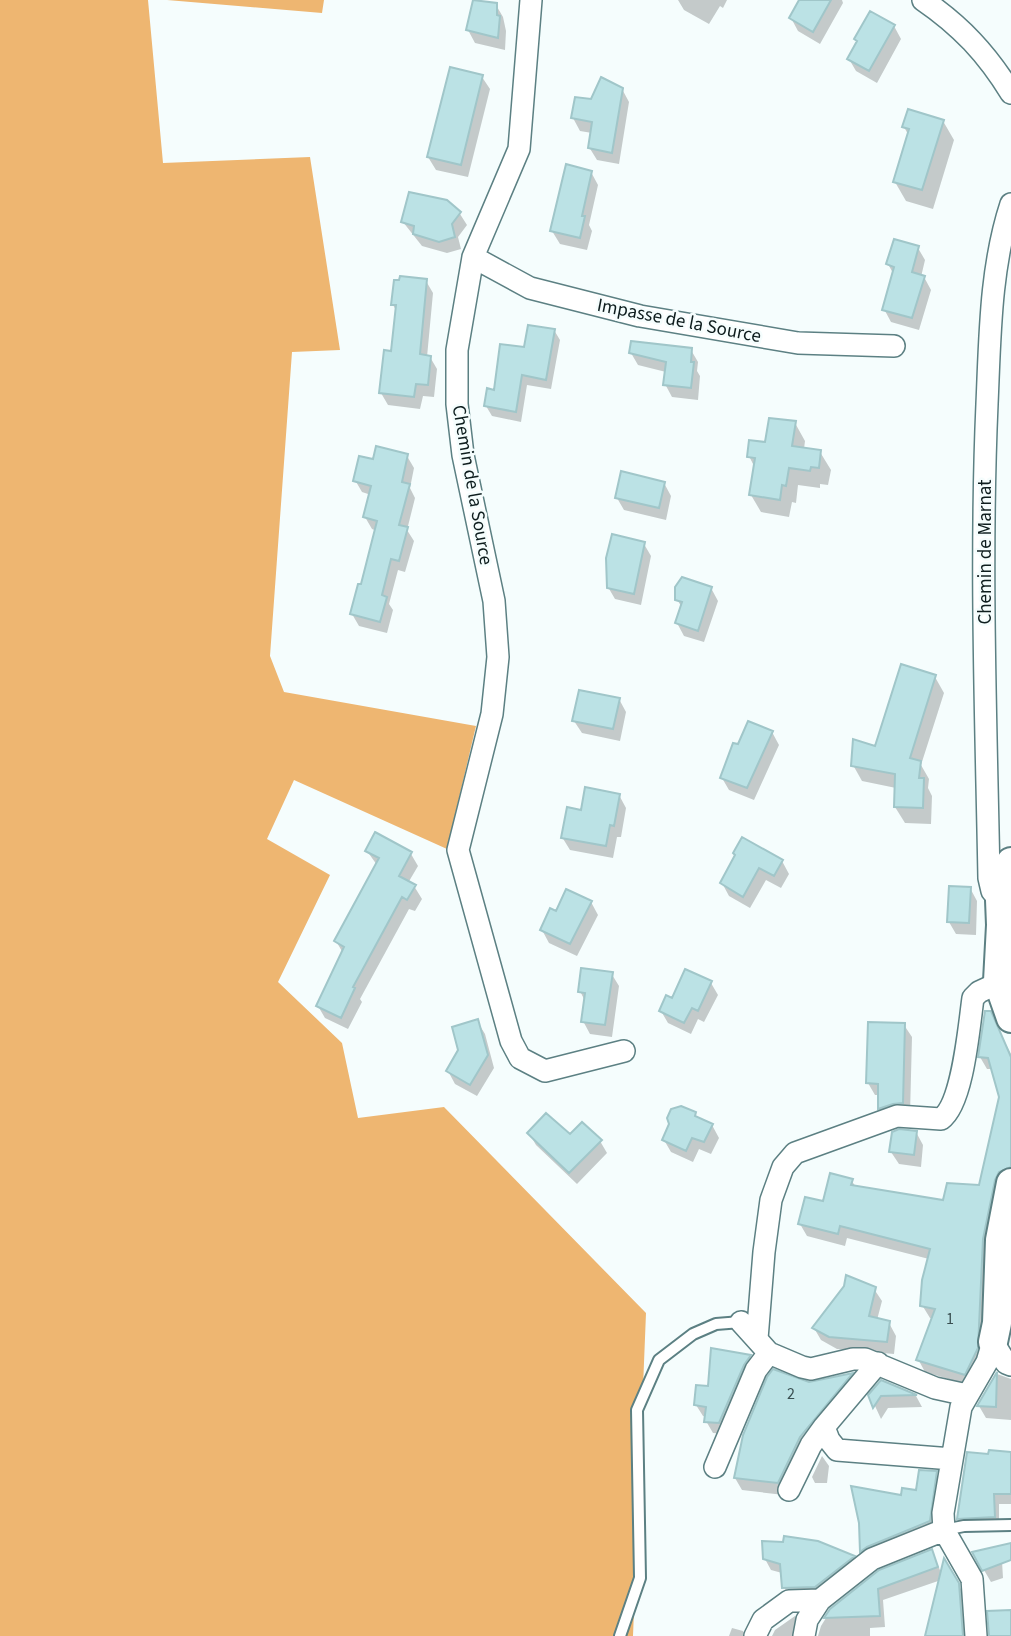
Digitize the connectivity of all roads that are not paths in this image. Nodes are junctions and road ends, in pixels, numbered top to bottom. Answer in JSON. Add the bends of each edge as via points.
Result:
{"nodes":[{"id":1,"x":531,"y":0,"type":"edge"},
{"id":2,"x":923,"y":0,"type":"edge"},
{"id":3,"x":1011,"y":93,"type":"edge"},
{"id":4,"x":1011,"y":204,"type":"edge"},
{"id":5,"x":473,"y":257,"type":"junction"},
{"id":6,"x":894,"y":346,"type":"dead end"},
{"id":7,"x":1011,"y":862,"type":"edge"},
{"id":8,"x":1000,"y":900,"type":"junction"},
{"id":9,"x":1001,"y":990,"type":"junction"},
{"id":10,"x":1011,"y":1018,"type":"edge"},
{"id":11,"x":624,"y":1051,"type":"dead end"},
{"id":12,"x":1010,"y":1191,"type":"edge"},
{"id":13,"x":1005,"y":1241,"type":"edge"},
{"id":14,"x":741,"y":1322,"type":"joint"},
{"id":15,"x":993,"y":1342,"type":"junction"},
{"id":16,"x":763,"y":1346,"type":"junction"},
{"id":17,"x":878,"y":1363,"type":"junction"},
{"id":18,"x":1011,"y":1365,"type":"edge"},
{"id":19,"x":967,"y":1395,"type":"junction"},
{"id":20,"x":824,"y":1427,"type":"junction"},
{"id":21,"x":952,"y":1459,"type":"junction"},
{"id":22,"x":715,"y":1467,"type":"dead end"},
{"id":23,"x":789,"y":1490,"type":"dead end"},
{"id":24,"x":1011,"y":1525,"type":"edge"},
{"id":25,"x":944,"y":1530,"type":"junction"},
{"id":26,"x":820,"y":1600,"type":"junction"},
{"id":27,"x":620,"y":1636,"type":"edge"},
{"id":28,"x":755,"y":1636,"type":"edge"},
{"id":29,"x":804,"y":1636,"type":"edge"},
{"id":30,"x":976,"y":1636,"type":"edge"}],
"edges":[{"from":1,"to":5,"type":"street","name":"Chemin de la Source","via":[[519,149]]},
{"from":2,"to":3,"type":"street","via":[[951,19],[994,66]]},
{"from":4,"to":8,"type":"street","name":"Chemin de Marnat","via":[[1001,234],[991,324],[985,448],[989,878]]},
{"from":5,"to":6,"type":"street","name":"Impasse de la Source","via":[[530,288],[640,316],[798,343]]},
{"from":5,"to":11,"type":"street","name":"Chemin de la Source","via":[[457,350],[457,404],[463,455],[494,601],[498,657],[492,714],[458,850],[511,1041],[520,1058],[545,1071]]},
{"from":7,"to":8,"type":"street"},
{"from":8,"to":9,"type":"street"},
{"from":9,"to":10,"type":"street"},
{"from":9,"to":16,"type":"street","via":[[992,986],[973,998],[958,1095],[947,1115],[941,1119],[897,1116],[795,1153],[783,1167],[771,1200],[764,1252]]},
{"from":12,"to":13,"type":"street"},
{"from":13,"to":15,"type":"street"},
{"from":14,"to":16,"type":"street"},
{"from":14,"to":27,"type":"lane","via":[[716,1324],[693,1334],[659,1360],[638,1410],[640,1578]]},
{"from":15,"to":18,"type":"street"},
{"from":15,"to":19,"type":"street"},
{"from":16,"to":17,"type":"street","via":[[811,1369],[853,1359]]},
{"from":16,"to":22,"type":"street"},
{"from":17,"to":19,"type":"street","via":[[935,1388]]},
{"from":17,"to":20,"type":"street"},
{"from":19,"to":21,"type":"street"},
{"from":20,"to":21,"type":"street","via":[[837,1450]]},
{"from":20,"to":23,"type":"street"},
{"from":21,"to":25,"type":"street"},
{"from":24,"to":25,"type":"lane"},
{"from":25,"to":26,"type":"street","via":[[872,1559]]},
{"from":25,"to":30,"type":"street","via":[[972,1579]]},
{"from":26,"to":28,"type":"street","via":[[789,1601],[763,1620]]},
{"from":26,"to":29,"type":"street","via":[[807,1620]]}]}
